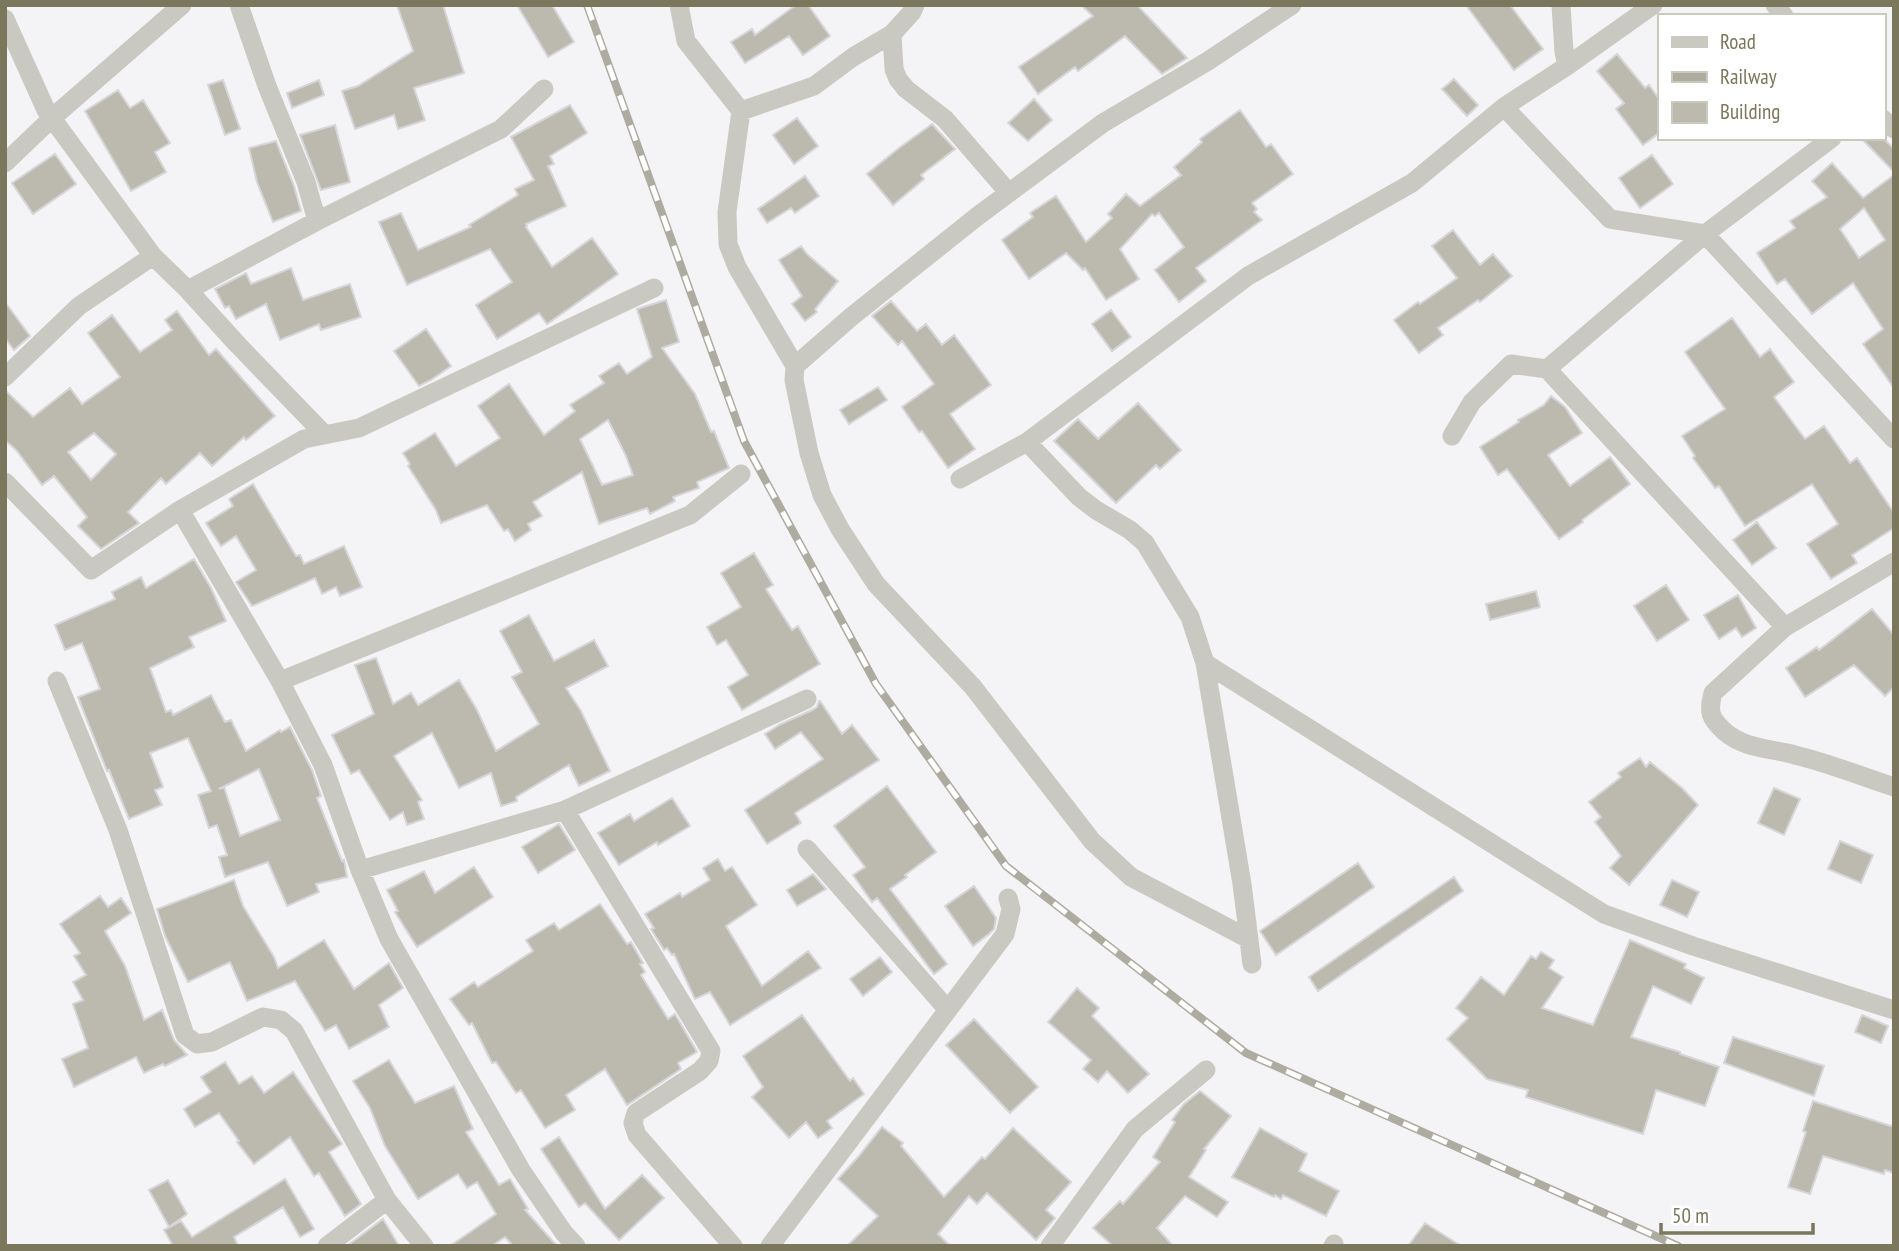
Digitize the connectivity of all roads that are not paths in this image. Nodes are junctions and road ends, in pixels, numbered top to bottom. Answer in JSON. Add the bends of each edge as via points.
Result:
{"nodes":[{"id":1,"x":182,"y":5,"type":"edge"},
{"id":2,"x":239,"y":5,"type":"edge"},
{"id":3,"x":679,"y":5,"type":"edge"},
{"id":4,"x":915,"y":5,"type":"edge"},
{"id":5,"x":1292,"y":5,"type":"edge"},
{"id":6,"x":1561,"y":5,"type":"edge"},
{"id":7,"x":1653,"y":5,"type":"edge"},
{"id":8,"x":5,"y":19,"type":"edge"},
{"id":9,"x":892,"y":34,"type":"junction"},
{"id":10,"x":1567,"y":66,"type":"junction"},
{"id":11,"x":544,"y":89,"type":"dead end"},
{"id":12,"x":1504,"y":107,"type":"junction"},
{"id":13,"x":741,"y":111,"type":"junction"},
{"id":14,"x":52,"y":118,"type":"junction"},
{"id":15,"x":1829,"y":140,"type":"edge"},
{"id":16,"x":5,"y":163,"type":"edge"},
{"id":17,"x":1009,"y":193,"type":"junction"},
{"id":18,"x":317,"y":221,"type":"junction"},
{"id":19,"x":1705,"y":234,"type":"junction"},
{"id":20,"x":153,"y":256,"type":"junction"},
{"id":21,"x":654,"y":288,"type":"dead end"},
{"id":22,"x":188,"y":290,"type":"junction"},
{"id":23,"x":795,"y":366,"type":"junction"},
{"id":24,"x":1547,"y":369,"type":"junction"},
{"id":25,"x":5,"y":377,"type":"edge"},
{"id":26,"x":306,"y":415,"type":"junction"},
{"id":27,"x":324,"y":434,"type":"junction"},
{"id":28,"x":1452,"y":436,"type":"dead end"},
{"id":29,"x":304,"y":439,"type":"junction"},
{"id":30,"x":1894,"y":439,"type":"edge"},
{"id":31,"x":1027,"y":442,"type":"junction"},
{"id":32,"x":741,"y":474,"type":"dead end"},
{"id":33,"x":960,"y":479,"type":"dead end"},
{"id":34,"x":5,"y":482,"type":"edge"},
{"id":35,"x":180,"y":510,"type":"junction"},
{"id":36,"x":1894,"y":562,"type":"edge"},
{"id":37,"x":1785,"y":627,"type":"junction"},
{"id":38,"x":1205,"y":663,"type":"junction"},
{"id":39,"x":57,"y":681,"type":"dead end"},
{"id":40,"x":280,"y":681,"type":"junction"},
{"id":41,"x":807,"y":698,"type":"dead end"},
{"id":42,"x":1894,"y":787,"type":"edge"},
{"id":43,"x":565,"y":810,"type":"junction"},
{"id":44,"x":807,"y":849,"type":"dead end"},
{"id":45,"x":360,"y":870,"type":"junction"},
{"id":46,"x":1008,"y":898,"type":"dead end"},
{"id":47,"x":1249,"y":939,"type":"junction"},
{"id":48,"x":1252,"y":964,"type":"dead end"},
{"id":49,"x":948,"y":1010,"type":"junction"},
{"id":50,"x":1894,"y":1010,"type":"edge"},
{"id":51,"x":1206,"y":1070,"type":"dead end"},
{"id":52,"x":387,"y":1200,"type":"junction"},
{"id":53,"x":327,"y":1246,"type":"edge"},
{"id":54,"x":424,"y":1246,"type":"edge"},
{"id":55,"x":576,"y":1246,"type":"edge"},
{"id":56,"x":733,"y":1246,"type":"edge"},
{"id":57,"x":770,"y":1246,"type":"edge"},
{"id":58,"x":1050,"y":1246,"type":"edge"}],
"edges":[{"from":1,"to":14,"type":"street"},
{"from":2,"to":18,"type":"street"},
{"from":3,"to":13,"type":"street","via":[[685,41]]},
{"from":4,"to":9,"type":"street"},
{"from":5,"to":17,"type":"street","via":[[1103,123]]},
{"from":6,"to":10,"type":"street"},
{"from":7,"to":10,"type":"street"},
{"from":8,"to":14,"type":"street"},
{"from":9,"to":13,"type":"street","via":[[814,86]]},
{"from":9,"to":17,"type":"street","via":[[898,79],[945,119]]},
{"from":10,"to":12,"type":"street"},
{"from":11,"to":18,"type":"street","via":[[501,129]]},
{"from":12,"to":19,"type":"street","via":[[1610,219]]},
{"from":12,"to":31,"type":"street","via":[[1412,183],[1248,276]]},
{"from":13,"to":23,"type":"street","via":[[727,212],[728,244]]},
{"from":14,"to":16,"type":"street"},
{"from":14,"to":20,"type":"street"},
{"from":15,"to":19,"type":"street"},
{"from":17,"to":23,"type":"street"},
{"from":18,"to":22,"type":"street"},
{"from":19,"to":24,"type":"street"},
{"from":19,"to":30,"type":"street"},
{"from":20,"to":22,"type":"street"},
{"from":20,"to":25,"type":"street","via":[[79,306]]},
{"from":21,"to":27,"type":"street","via":[[359,428]]},
{"from":22,"to":26,"type":"street"},
{"from":23,"to":47,"type":"street","via":[[809,453],[822,495],[876,584],[973,687],[1092,841],[1130,877]]},
{"from":24,"to":28,"type":"street","via":[[1511,364],[1472,402]]},
{"from":24,"to":37,"type":"street"},
{"from":26,"to":27,"type":"street"},
{"from":26,"to":29,"type":"street"},
{"from":27,"to":29,"type":"street"},
{"from":29,"to":35,"type":"street"},
{"from":31,"to":33,"type":"street"},
{"from":31,"to":38,"type":"street","via":[[1079,497],[1145,543],[1190,617]]},
{"from":32,"to":40,"type":"street","via":[[690,515]]},
{"from":34,"to":35,"type":"street","via":[[92,570]]},
{"from":35,"to":40,"type":"street"},
{"from":36,"to":37,"type":"street"},
{"from":37,"to":42,"type":"street","via":[[1713,693],[1709,707],[1713,721],[1734,740]]},
{"from":38,"to":47,"type":"street"},
{"from":38,"to":50,"type":"street","via":[[1604,914]]},
{"from":39,"to":52,"type":"street","via":[[118,830],[185,1035],[197,1044],[212,1042],[263,1017],[281,1020],[294,1031]]},
{"from":40,"to":45,"type":"street","via":[[323,765]]},
{"from":41,"to":43,"type":"street"},
{"from":43,"to":45,"type":"street"},
{"from":43,"to":56,"type":"street","via":[[711,1051],[700,1071],[636,1113],[637,1135]]},
{"from":44,"to":49,"type":"street"},
{"from":45,"to":55,"type":"street","via":[[389,939],[521,1170]]},
{"from":46,"to":49,"type":"street","via":[[1011,909],[1005,934]]},
{"from":47,"to":48,"type":"street"},
{"from":49,"to":57,"type":"street"},
{"from":51,"to":58,"type":"street","via":[[1135,1129]]},
{"from":52,"to":53,"type":"street"},
{"from":52,"to":54,"type":"street"}]}
